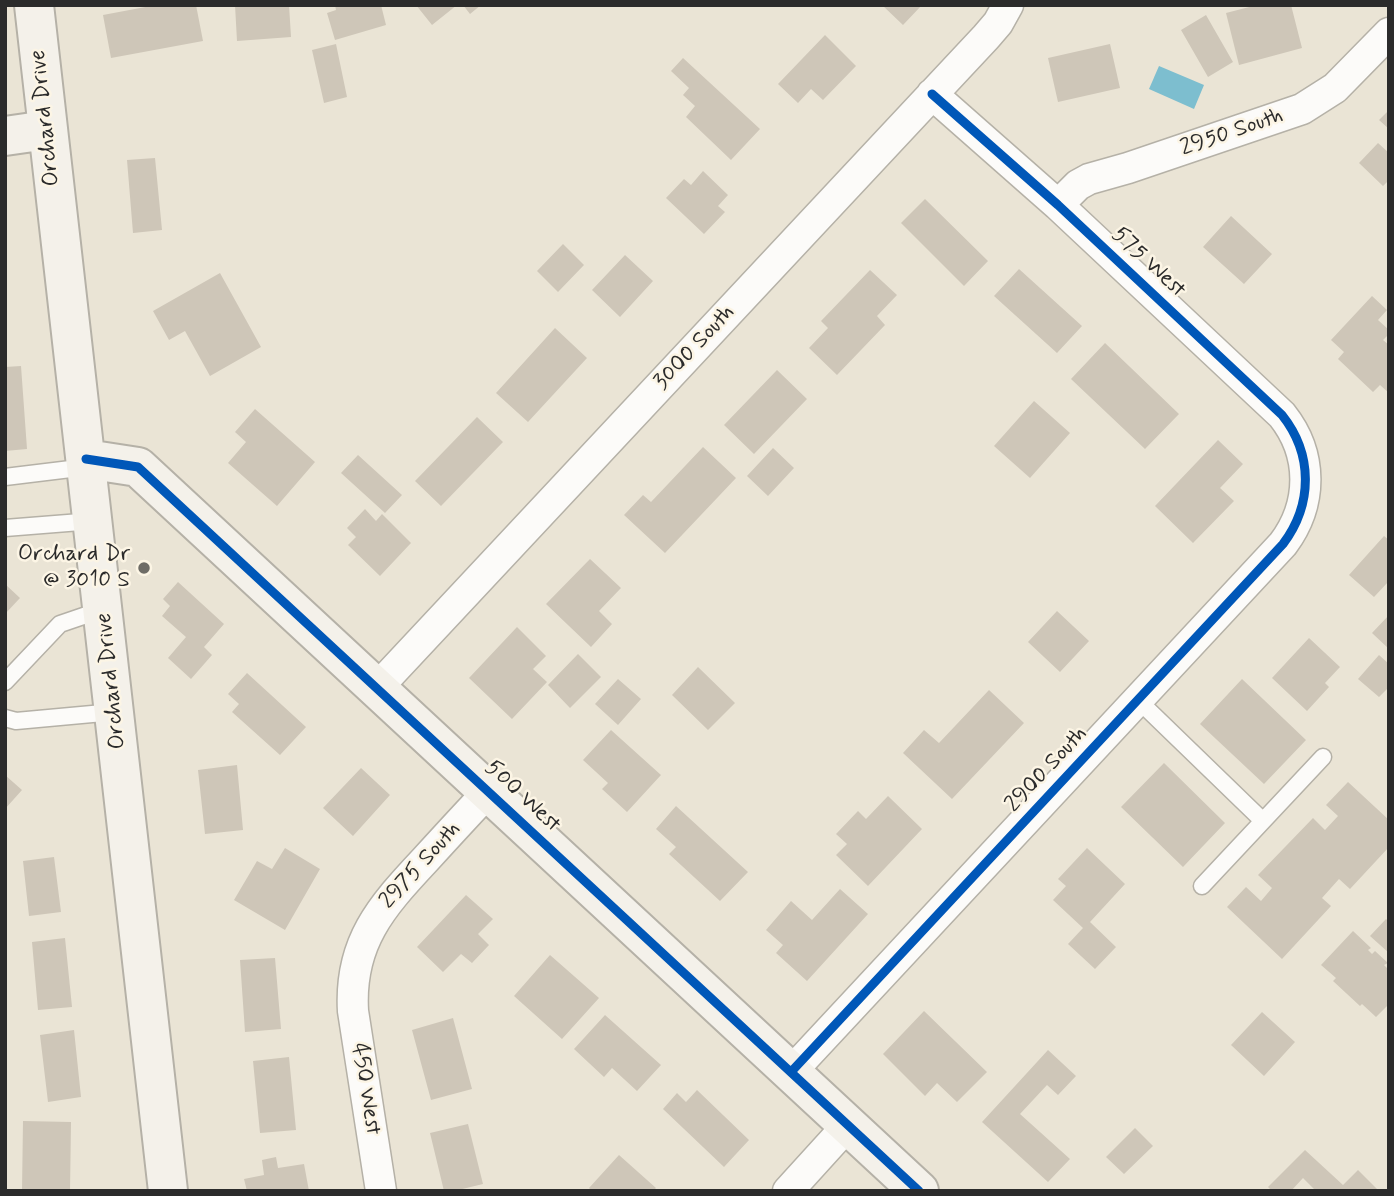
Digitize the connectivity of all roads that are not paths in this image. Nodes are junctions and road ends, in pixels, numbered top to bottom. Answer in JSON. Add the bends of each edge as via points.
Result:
{"nodes":[{"id":1,"x":34,"y":5,"type":"edge"},
{"id":2,"x":1008,"y":5,"type":"edge"},
{"id":3,"x":1389,"y":33,"type":"edge"},
{"id":4,"x":932,"y":94,"type":"junction"},
{"id":5,"x":47,"y":130,"type":"junction"},
{"id":6,"x":5,"y":136,"type":"edge"},
{"id":7,"x":1058,"y":205,"type":"junction"},
{"id":8,"x":86,"y":463,"type":"junction"},
{"id":9,"x":5,"y":477,"type":"edge"},
{"id":10,"x":1306,"y":481,"type":"joint"},
{"id":11,"x":93,"y":521,"type":"junction"},
{"id":12,"x":5,"y":528,"type":"edge"},
{"id":13,"x":104,"y":610,"type":"junction"},
{"id":14,"x":5,"y":682,"type":"edge"},
{"id":15,"x":377,"y":688,"type":"junction"},
{"id":16,"x":1138,"y":700,"type":"junction"},
{"id":17,"x":115,"y":711,"type":"junction"},
{"id":18,"x":5,"y":718,"type":"edge"},
{"id":19,"x":1322,"y":757,"type":"dead end"},
{"id":20,"x":488,"y":792,"type":"junction"},
{"id":21,"x":1263,"y":821,"type":"junction"},
{"id":22,"x":1202,"y":886,"type":"dead end"},
{"id":23,"x":352,"y":987,"type":"joint"},
{"id":24,"x":790,"y":1072,"type":"junction"},
{"id":25,"x":848,"y":1125,"type":"junction"},
{"id":26,"x":168,"y":1191,"type":"edge"},
{"id":27,"x":381,"y":1191,"type":"edge"},
{"id":28,"x":788,"y":1191,"type":"edge"},
{"id":29,"x":919,"y":1191,"type":"edge"}],
"edges":[{"from":1,"to":5,"type":"main road","name":"Orchard Drive"},
{"from":2,"to":4,"type":"street","name":"3000 South","via":[[998,23]]},
{"from":3,"to":7,"type":"street","name":"2950 South","via":[[1335,88],[1302,109],[1089,179]]},
{"from":4,"to":7,"type":"street","name":"575 West"},
{"from":4,"to":15,"type":"street","name":"3000 South"},
{"from":5,"to":6,"type":"main road"},
{"from":5,"to":8,"type":"main road","name":"Orchard Drive"},
{"from":7,"to":10,"type":"street","name":"575 West","via":[[1282,415],[1303,451]]},
{"from":8,"to":9,"type":"lane"},
{"from":8,"to":11,"type":"main road","name":"Orchard Drive"},
{"from":8,"to":15,"type":"main road","name":"500 West","via":[[138,467]]},
{"from":10,"to":16,"type":"street","name":"2900 South","via":[[1299,518],[1283,544]]},
{"from":11,"to":12,"type":"lane"},
{"from":11,"to":13,"type":"main road","name":"Orchard Drive"},
{"from":13,"to":14,"type":"lane","via":[[60,624]]},
{"from":13,"to":17,"type":"main road","name":"Orchard Drive"},
{"from":15,"to":20,"type":"main road","name":"500 West"},
{"from":16,"to":21,"type":"lane"},
{"from":16,"to":24,"type":"street","name":"2900 South"},
{"from":17,"to":18,"type":"lane","via":[[16,721]]},
{"from":17,"to":26,"type":"main road","name":"Orchard Drive"},
{"from":19,"to":21,"type":"lane"},
{"from":20,"to":23,"type":"street","name":"2975 South","via":[[376,917],[356,962]]},
{"from":20,"to":24,"type":"main road","name":"500 West"},
{"from":21,"to":22,"type":"lane"},
{"from":23,"to":27,"type":"street","name":"450 West"},
{"from":24,"to":25,"type":"main road","name":"500 West"},
{"from":25,"to":28,"type":"street"},
{"from":25,"to":29,"type":"main road","name":"500 West"}]}
